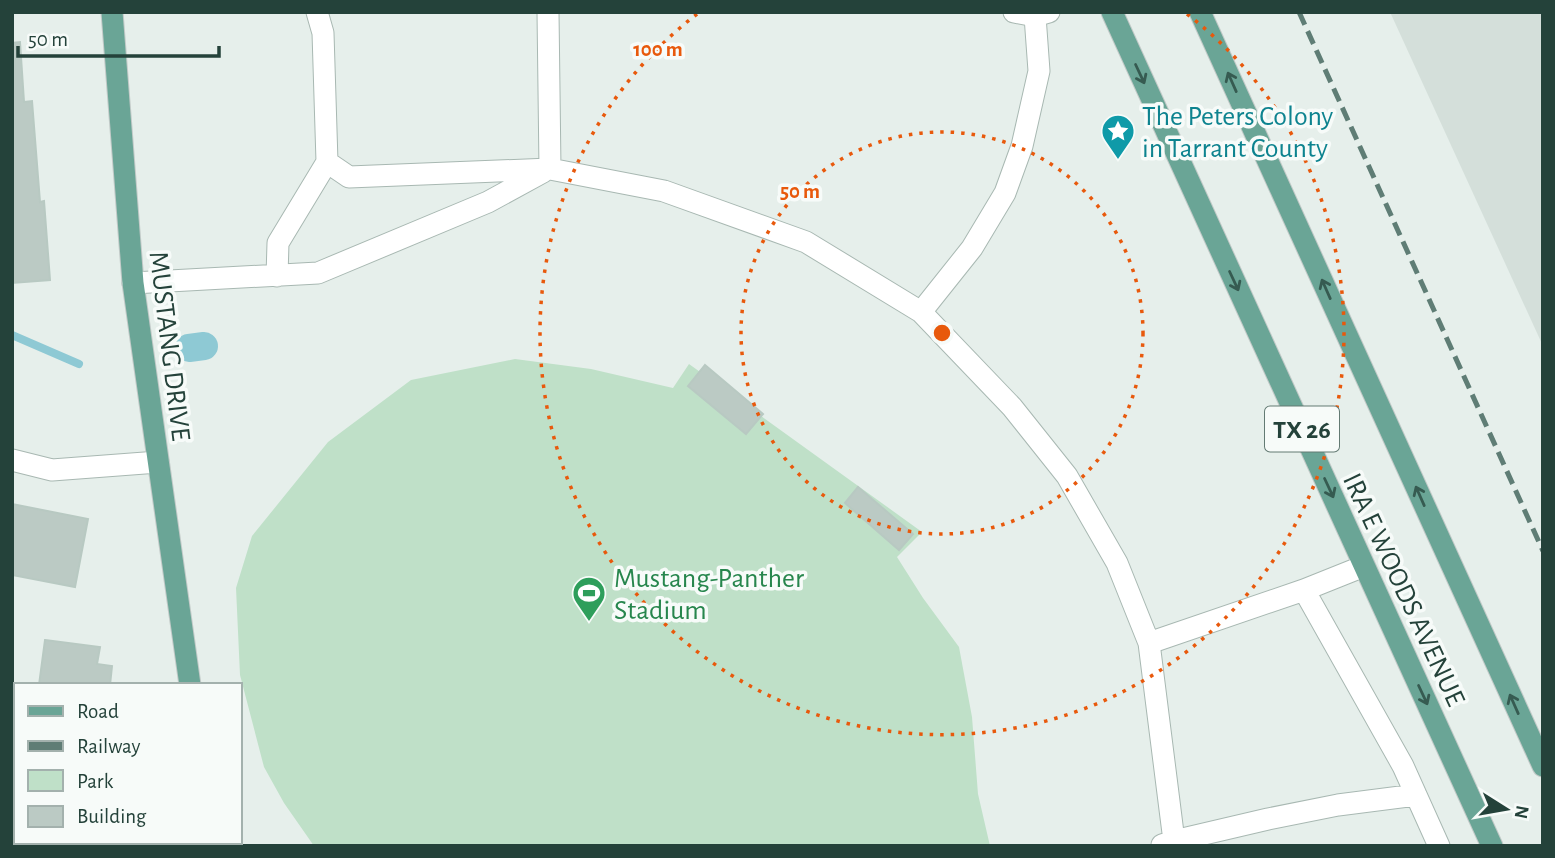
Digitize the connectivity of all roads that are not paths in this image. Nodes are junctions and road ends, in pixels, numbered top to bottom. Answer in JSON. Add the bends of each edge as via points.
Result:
{"nodes":[{"id":1,"x":112,"y":12,"type":"edge"},
{"id":2,"x":317,"y":12,"type":"edge"},
{"id":3,"x":548,"y":12,"type":"edge"},
{"id":4,"x":1014,"y":12,"type":"edge"},
{"id":5,"x":1112,"y":12,"type":"edge"},
{"id":6,"x":1200,"y":12,"type":"edge"},
{"id":7,"x":1042,"y":14,"type":"edge"},
{"id":8,"x":327,"y":162,"type":"junction"},
{"id":9,"x":550,"y":169,"type":"junction"},
{"id":10,"x":277,"y":276,"type":"junction"},
{"id":11,"x":133,"y":283,"type":"junction"},
{"id":12,"x":921,"y":312,"type":"junction"},
{"id":13,"x":12,"y":460,"type":"edge"},
{"id":14,"x":158,"y":462,"type":"junction"},
{"id":15,"x":1364,"y":566,"type":"junction"},
{"id":16,"x":1304,"y":590,"type":"junction"},
{"id":17,"x":1149,"y":643,"type":"junction"},
{"id":18,"x":190,"y":683,"type":"edge"},
{"id":19,"x":1543,"y":766,"type":"edge"},
{"id":20,"x":1416,"y":794,"type":"junction"},
{"id":21,"x":1170,"y":844,"type":"edge"},
{"id":22,"x":1439,"y":846,"type":"edge"},
{"id":23,"x":1492,"y":846,"type":"edge"}],
"edges":[{"from":1,"to":11,"type":"main road","name":"MUSTANG DRIVE"},
{"from":2,"to":8,"type":"lane","via":[[323,33]]},
{"from":3,"to":9,"type":"lane"},
{"from":4,"to":7,"type":"lane"},
{"from":5,"to":15,"type":"main road","name":"IRA E WOODS AVENUE","number":"TX 26","one_way":true},
{"from":19,"to":6,"type":"main road","name":"IRA E WOODS AVENUE","number":"TX 26","one_way":true},
{"from":7,"to":12,"type":"lane","via":[[1039,71],[1022,146],[1005,193],[972,248]]},
{"from":8,"to":9,"type":"lane","via":[[349,177]]},
{"from":8,"to":10,"type":"lane","via":[[278,243]]},
{"from":9,"to":10,"type":"lane","via":[[488,202],[318,273]]},
{"from":9,"to":12,"type":"lane","via":[[664,191],[806,242]]},
{"from":10,"to":11,"type":"lane"},
{"from":11,"to":14,"type":"main road","name":"MUSTANG DRIVE"},
{"from":12,"to":17,"type":"lane","via":[[1012,407],[1067,476],[1117,563]]},
{"from":13,"to":14,"type":"lane","via":[[52,470]]},
{"from":14,"to":18,"type":"main road","name":"MUSTANG DRIVE"},
{"from":15,"to":16,"type":"lane"},
{"from":15,"to":23,"type":"main road","name":"IRA E WOODS AVENUE","number":"TX 26","one_way":true},
{"from":16,"to":17,"type":"lane"},
{"from":16,"to":20,"type":"lane"},
{"from":17,"to":21,"type":"lane"},
{"from":20,"to":21,"type":"lane","via":[[1268,819]]},
{"from":20,"to":22,"type":"lane"}]}
